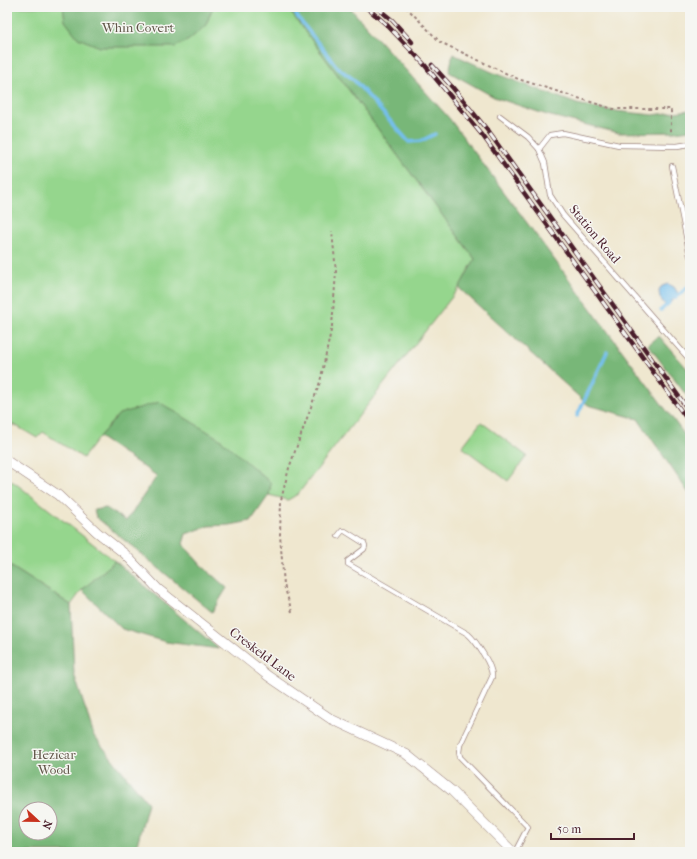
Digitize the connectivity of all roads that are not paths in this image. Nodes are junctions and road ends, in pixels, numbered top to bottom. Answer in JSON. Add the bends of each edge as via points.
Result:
{"nodes":[{"id":1,"x":500,"y":116,"type":"dead end"},
{"id":2,"x":690,"y":144,"type":"edge"},
{"id":3,"x":538,"y":149,"type":"junction"},
{"id":4,"x":672,"y":166,"type":"dead end"},
{"id":5,"x":690,"y":256,"type":"edge"},
{"id":6,"x":690,"y":360,"type":"edge"},
{"id":7,"x":7,"y":462,"type":"edge"},
{"id":8,"x":338,"y":536,"type":"dead end"},
{"id":9,"x":514,"y":852,"type":"edge"}],
"edges":[{"from":1,"to":3,"type":"lane","name":"Station Road","via":[[528,137]]},
{"from":2,"to":3,"type":"lane","via":[[619,145],[564,133],[550,135]]},
{"from":3,"to":6,"type":"lane","name":"Station Road","via":[[545,163],[550,195],[563,216]]},
{"from":4,"to":5,"type":"lane"},
{"from":7,"to":9,"type":"street","name":"Creskeld Lane","via":[[58,495],[125,554],[158,589],[268,676],[331,719],[406,754],[452,791]]},
{"from":8,"to":9,"type":"lane","via":[[345,531],[364,543],[364,549],[348,564],[468,634],[475,641],[493,672],[459,752],[460,757],[528,827]]}]}
